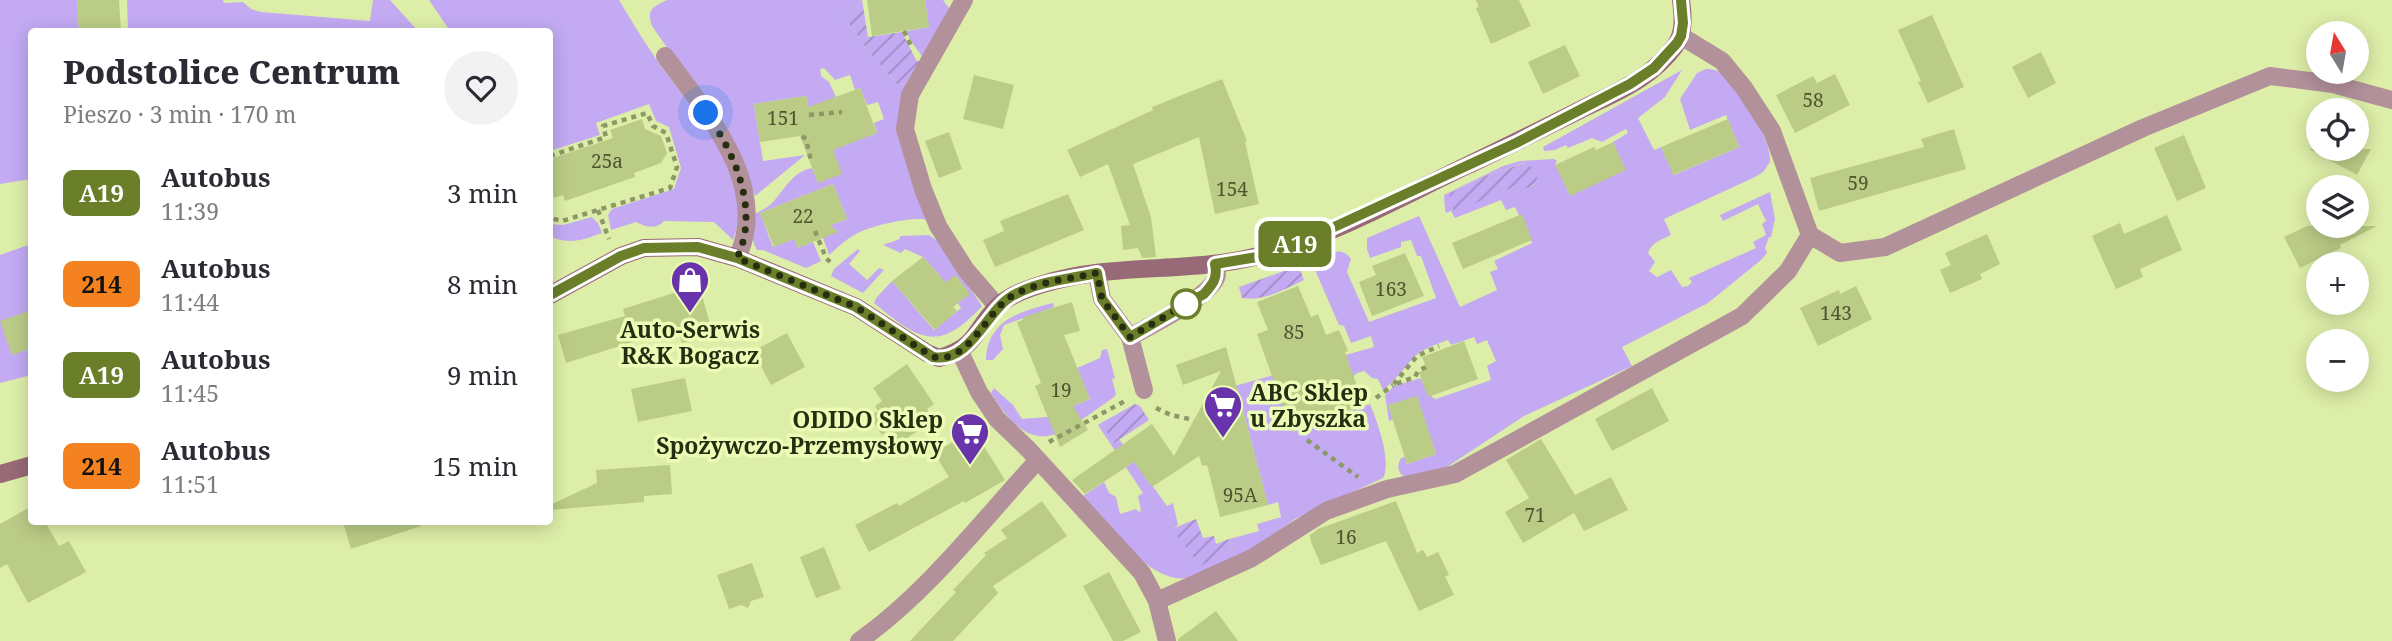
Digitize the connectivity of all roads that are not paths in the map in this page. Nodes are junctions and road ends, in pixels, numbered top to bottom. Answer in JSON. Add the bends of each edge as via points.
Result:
{"nodes":[{"id":1,"x":964,"y":0,"type":"edge"},
{"id":2,"x":1681,"y":0,"type":"edge"},
{"id":3,"x":1681,"y":36,"type":"junction"},
{"id":4,"x":665,"y":56,"type":"dead end"},
{"id":5,"x":2392,"y":100,"type":"edge"},
{"id":6,"x":1810,"y":234,"type":"junction"},
{"id":7,"x":737,"y":258,"type":"junction"},
{"id":8,"x":1215,"y":264,"type":"junction"},
{"id":9,"x":1097,"y":273,"type":"junction"},
{"id":10,"x":553,"y":293,"type":"edge"},
{"id":11,"x":998,"y":306,"type":"junction"},
{"id":12,"x":1130,"y":337,"type":"junction"},
{"id":13,"x":959,"y":350,"type":"junction"},
{"id":14,"x":1144,"y":390,"type":"dead end"},
{"id":15,"x":1038,"y":460,"type":"junction"},
{"id":16,"x":28,"y":466,"type":"edge"},
{"id":17,"x":0,"y":474,"type":"edge"},
{"id":18,"x":1157,"y":600,"type":"junction"},
{"id":19,"x":859,"y":641,"type":"edge"},
{"id":20,"x":1167,"y":641,"type":"edge"}],
"edges":[{"from":1,"to":11,"type":"street","via":[[911,95],[905,129],[938,226],[966,270]]},
{"from":2,"to":3,"type":"street"},
{"from":3,"to":6,"type":"street","via":[[1722,61],[1765,120]]},
{"from":3,"to":8,"type":"street","via":[[1640,79],[1516,143],[1319,234],[1257,257]]},
{"from":4,"to":7,"type":"street","via":[[720,132],[752,206]]},
{"from":5,"to":6,"type":"street","via":[[2333,84],[2270,76],[2143,128],[1885,247],[1840,253]]},
{"from":6,"to":18,"type":"street","via":[[1788,271],[1742,316],[1455,474],[1387,489],[1326,511],[1252,558]]},
{"from":7,"to":10,"type":"street","via":[[698,247],[644,248]]},
{"from":7,"to":13,"type":"street","via":[[856,307],[933,357]]},
{"from":8,"to":9,"type":"street"},
{"from":8,"to":12,"type":"street","via":[[1217,274],[1204,294]]},
{"from":9,"to":11,"type":"street","via":[[1046,283]]},
{"from":9,"to":12,"type":"street","via":[[1102,299]]},
{"from":11,"to":13,"type":"street"},
{"from":12,"to":14,"type":"street"},
{"from":13,"to":15,"type":"street","via":[[998,419]]},
{"from":15,"to":18,"type":"street","via":[[1142,573]]},
{"from":15,"to":19,"type":"street","via":[[889,620]]},
{"from":16,"to":17,"type":"street"},
{"from":18,"to":20,"type":"street"}]}
